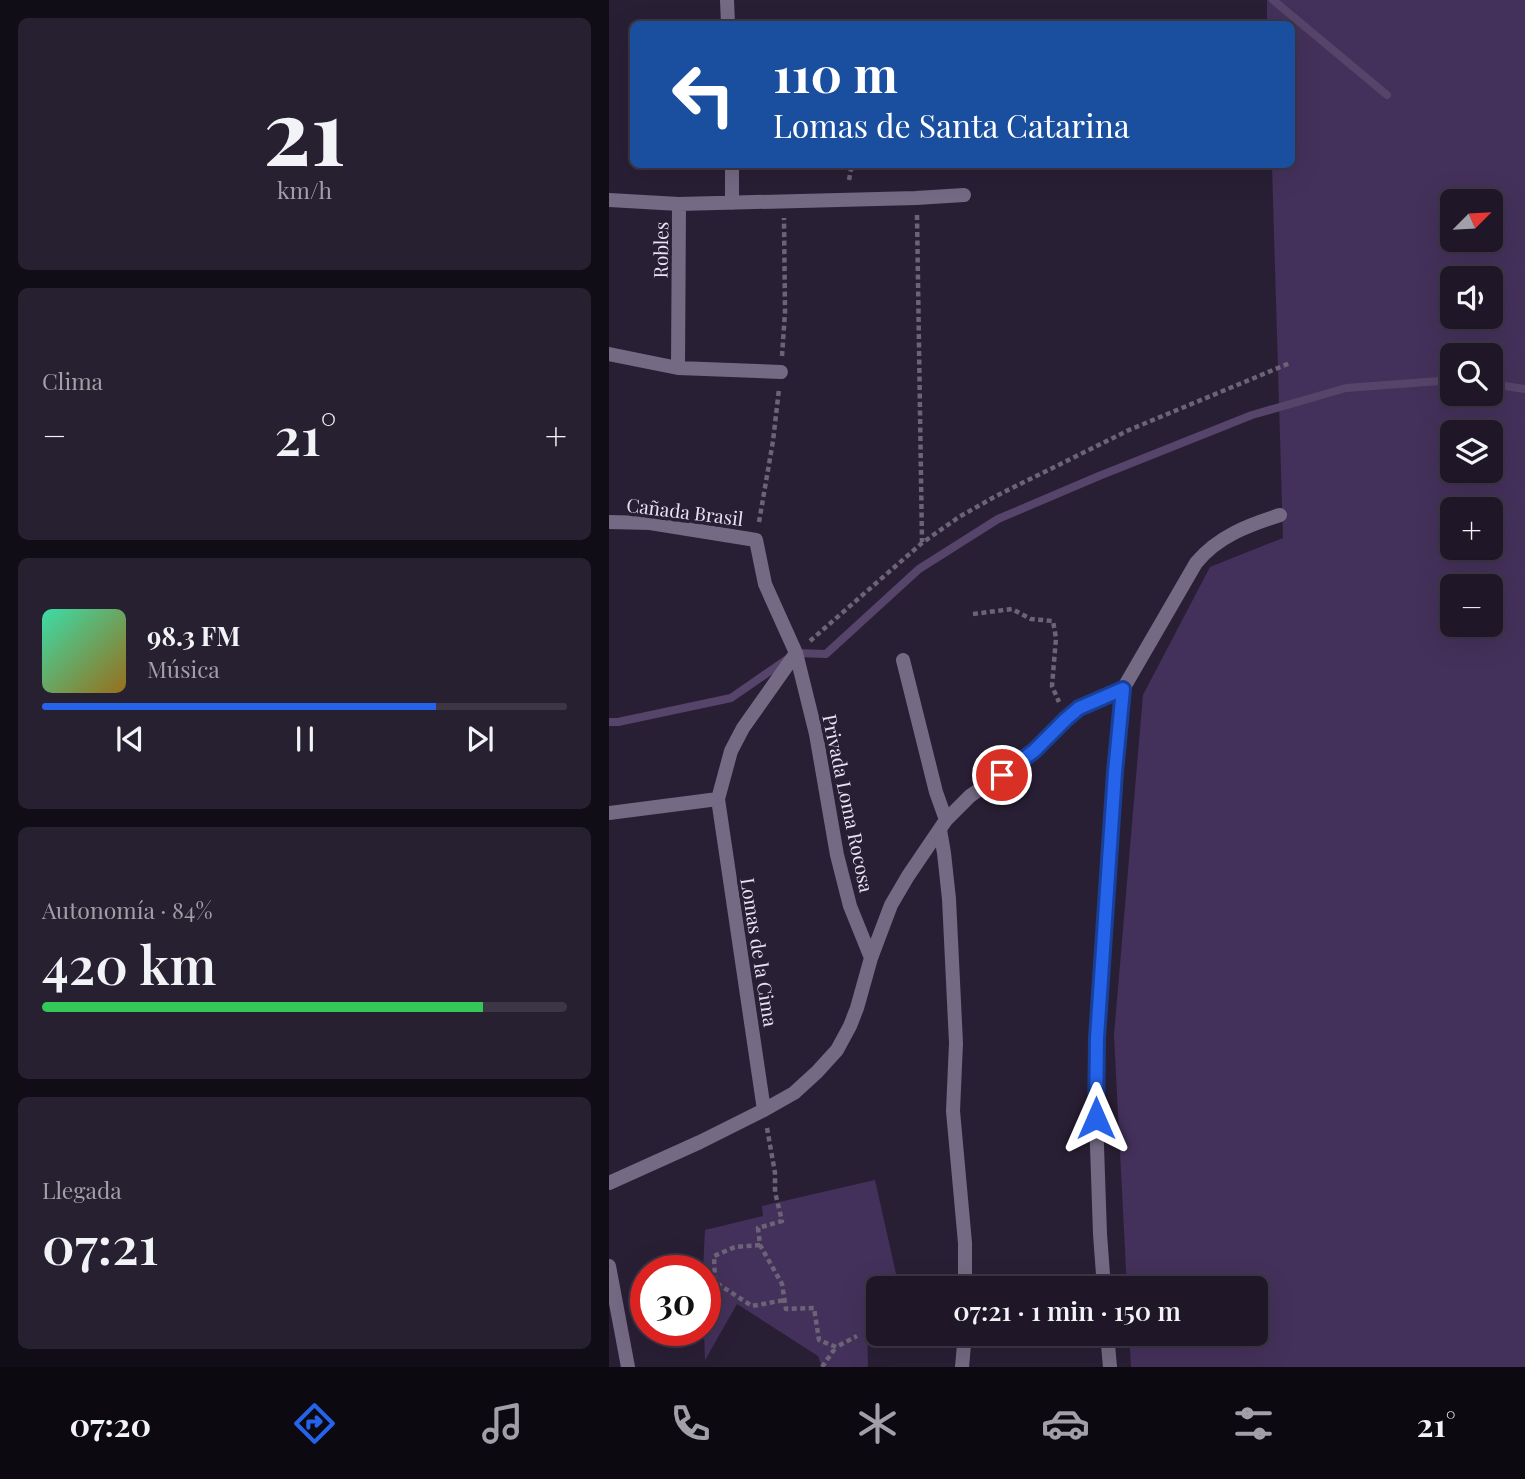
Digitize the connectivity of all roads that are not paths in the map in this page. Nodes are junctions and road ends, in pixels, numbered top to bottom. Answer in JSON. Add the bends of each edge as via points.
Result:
{"nodes":[{"id":1,"x":727,"y":0,"type":"edge"},
{"id":2,"x":728,"y":21,"type":"edge"},
{"id":3,"x":732,"y":168,"type":"edge"},
{"id":4,"x":964,"y":195,"type":"dead end"},
{"id":5,"x":609,"y":200,"type":"edge"},
{"id":6,"x":732,"y":203,"type":"junction"},
{"id":7,"x":679,"y":204,"type":"junction"},
{"id":8,"x":609,"y":354,"type":"edge"},
{"id":9,"x":678,"y":368,"type":"junction"},
{"id":10,"x":781,"y":372,"type":"dead end"},
{"id":11,"x":1280,"y":514,"type":"dead end"},
{"id":12,"x":609,"y":522,"type":"edge"},
{"id":13,"x":756,"y":540,"type":"joint"},
{"id":14,"x":796,"y":653,"type":"junction"},
{"id":15,"x":903,"y":660,"type":"dead end"},
{"id":16,"x":1123,"y":689,"type":"junction"},
{"id":17,"x":718,"y":799,"type":"junction"},
{"id":18,"x":609,"y":813,"type":"edge"},
{"id":19,"x":943,"y":825,"type":"junction"},
{"id":20,"x":871,"y":958,"type":"junction"},
{"id":21,"x":764,"y":1110,"type":"junction"},
{"id":22,"x":609,"y":1183,"type":"edge"},
{"id":23,"x":609,"y":1266,"type":"edge"},
{"id":24,"x":965,"y":1276,"type":"edge"},
{"id":25,"x":1103,"y":1276,"type":"edge"},
{"id":26,"x":964,"y":1346,"type":"edge"},
{"id":27,"x":1108,"y":1346,"type":"edge"},
{"id":28,"x":628,"y":1367,"type":"edge"},
{"id":29,"x":963,"y":1367,"type":"edge"},
{"id":30,"x":1110,"y":1367,"type":"edge"}],
"edges":[{"from":1,"to":2,"type":"street"},
{"from":3,"to":6,"type":"street"},
{"from":4,"to":6,"type":"street"},
{"from":5,"to":7,"type":"street","name":"Robles"},
{"from":6,"to":7,"type":"street"},
{"from":7,"to":9,"type":"street","name":"Robles"},
{"from":8,"to":9,"type":"street"},
{"from":9,"to":10,"type":"street"},
{"from":11,"to":16,"type":"street","via":[[1240,530],[1205,552]]},
{"from":12,"to":13,"type":"street","name":"Cañada Brasil","via":[[650,523]]},
{"from":13,"to":14,"type":"street","name":"Privada Loma Rocosa","via":[[765,584]]},
{"from":14,"to":17,"type":"street","via":[[743,728],[731,751]]},
{"from":14,"to":20,"type":"street","name":"Privada Loma Rocosa","via":[[837,855],[850,906]]},
{"from":15,"to":19,"type":"street"},
{"from":16,"to":19,"type":"street","via":[[1079,708],[1034,751],[970,796]]},
{"from":16,"to":25,"type":"street","via":[[1097,1038]]},
{"from":17,"to":18,"type":"street"},
{"from":17,"to":21,"type":"street","name":"Lomas de la Cima"},
{"from":19,"to":20,"type":"street","via":[[891,905]]},
{"from":19,"to":24,"type":"street","via":[[955,1043],[953,1111]]},
{"from":20,"to":21,"type":"street","via":[[850,1026],[837,1050],[794,1093]]},
{"from":21,"to":22,"type":"street"},
{"from":23,"to":28,"type":"street"},
{"from":26,"to":29,"type":"street"},
{"from":27,"to":30,"type":"street"}]}
